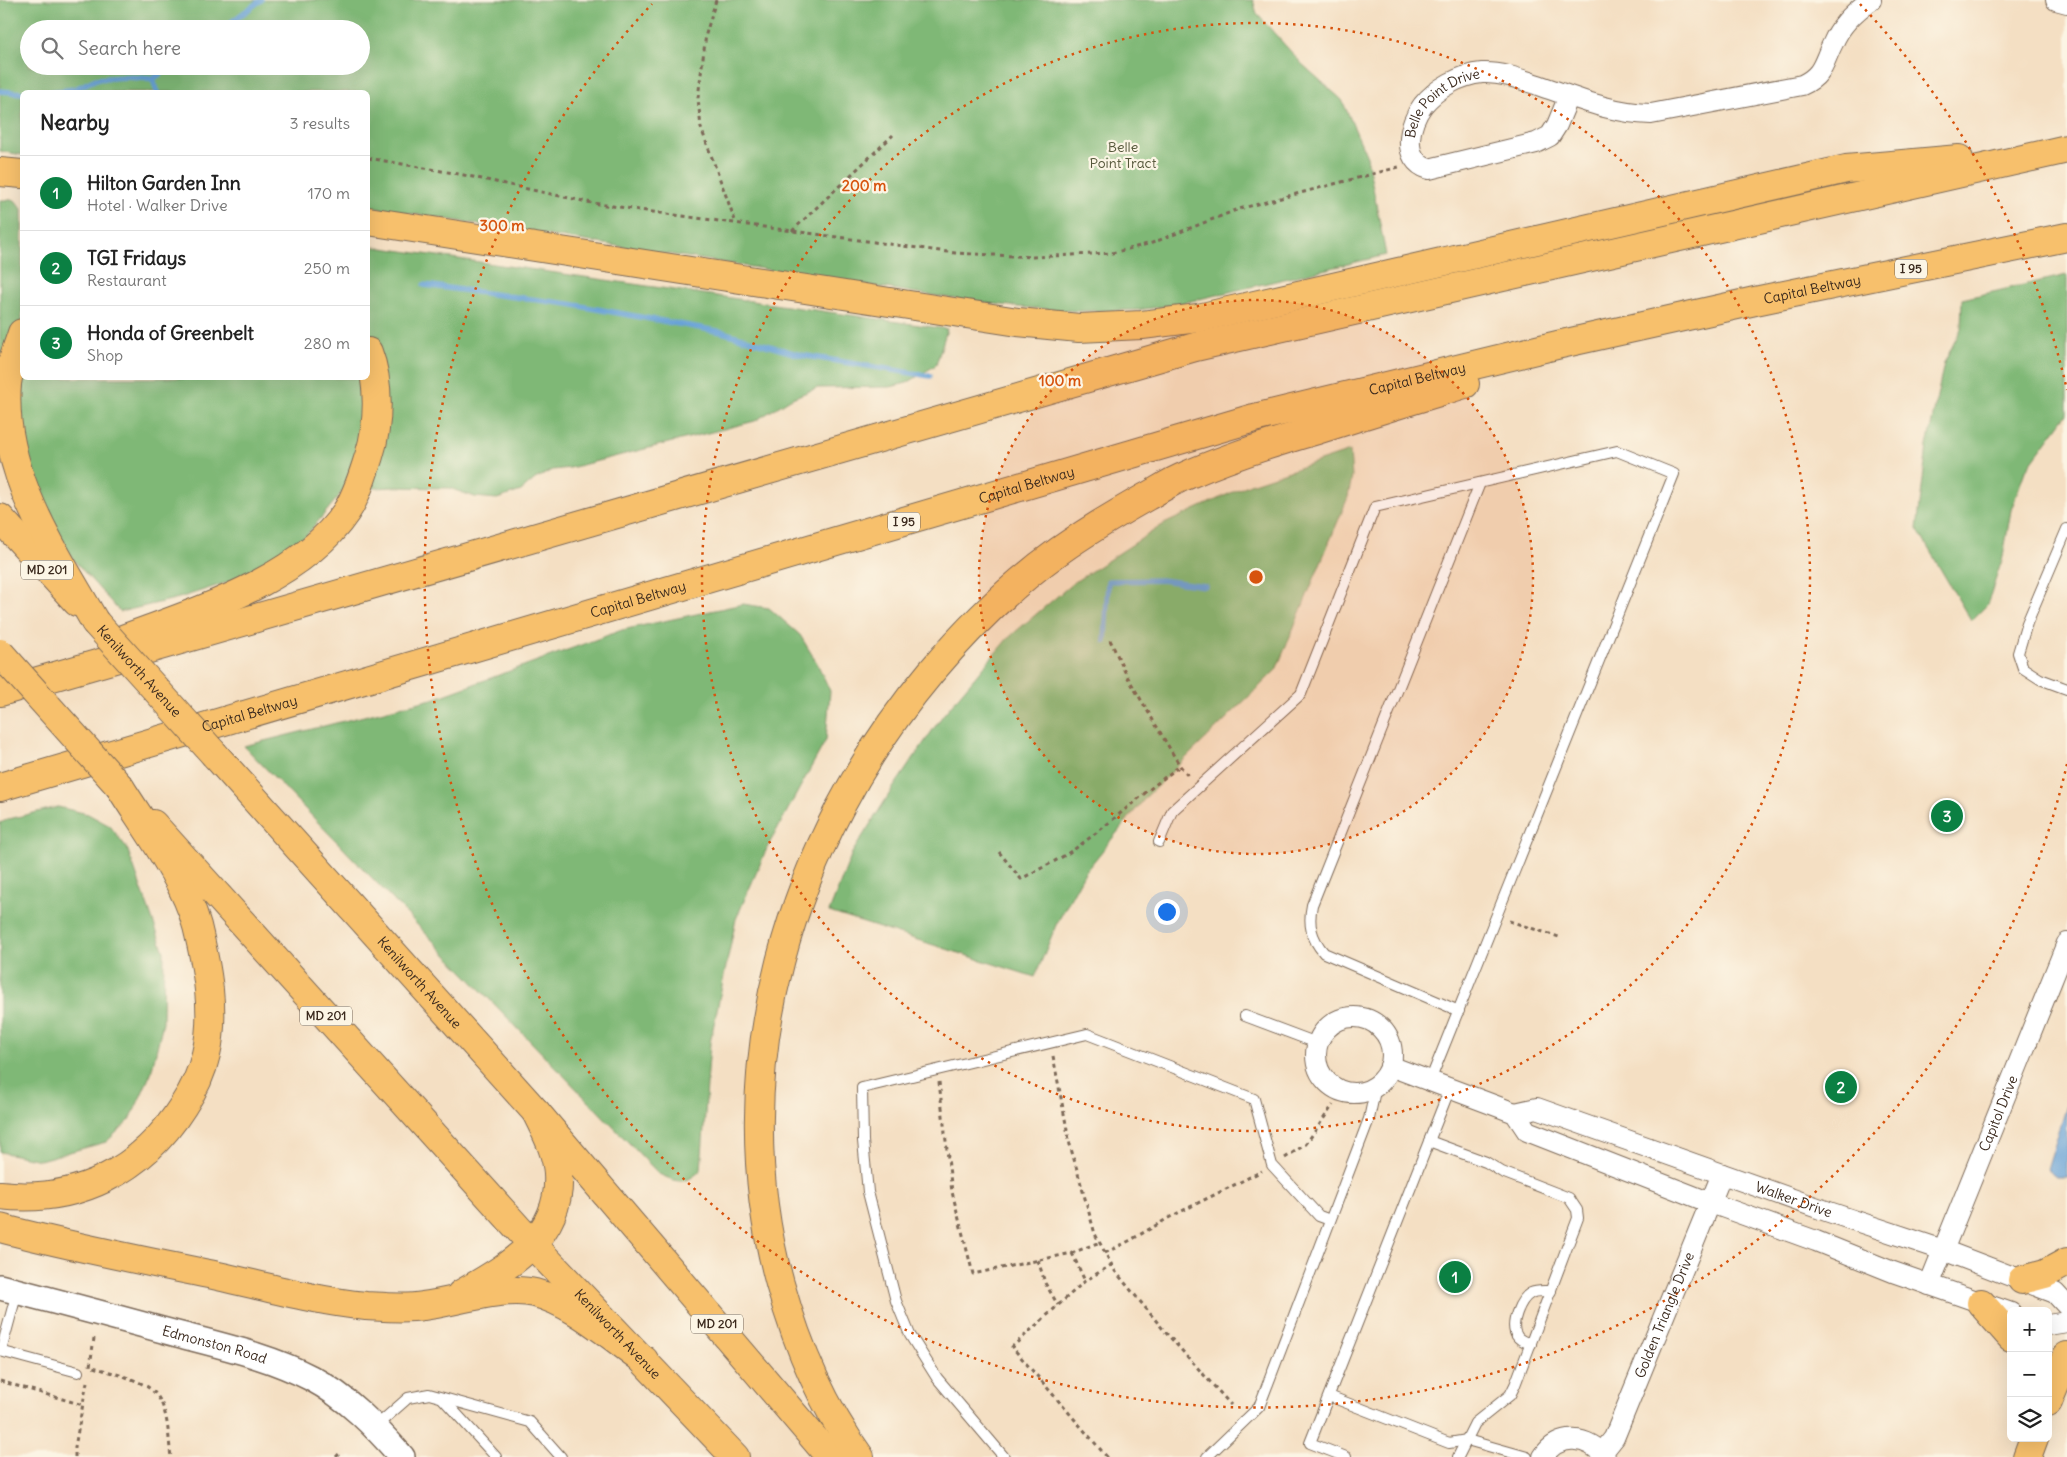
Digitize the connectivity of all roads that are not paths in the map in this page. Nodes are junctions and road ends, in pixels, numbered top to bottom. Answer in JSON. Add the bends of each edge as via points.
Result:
{"nodes":[{"id":1,"x":1872,"y":0,"type":"edge"},
{"id":2,"x":2056,"y":0,"type":"edge"},
{"id":3,"x":2067,"y":4,"type":"edge"},
{"id":4,"x":1569,"y":96,"type":"junction"},
{"id":5,"x":2065,"y":149,"type":"edge"},
{"id":6,"x":0,"y":172,"type":"edge"},
{"id":7,"x":20,"y":174,"type":"edge"},
{"id":8,"x":370,"y":221,"type":"edge"},
{"id":9,"x":2067,"y":237,"type":"edge"},
{"id":10,"x":1755,"y":302,"type":"junction"},
{"id":11,"x":20,"y":340,"type":"edge"},
{"id":12,"x":370,"y":356,"type":"edge"},
{"id":13,"x":1480,"y":483,"type":"junction"},
{"id":14,"x":0,"y":518,"type":"edge"},
{"id":15,"x":2067,"y":529,"type":"edge"},
{"id":16,"x":95,"y":622,"type":"junction"},
{"id":17,"x":0,"y":653,"type":"edge"},
{"id":18,"x":0,"y":687,"type":"edge"},
{"id":19,"x":2067,"y":689,"type":"edge"},
{"id":20,"x":0,"y":692,"type":"edge"},
{"id":21,"x":61,"y":770,"type":"junction"},
{"id":22,"x":0,"y":787,"type":"edge"},
{"id":23,"x":120,"y":787,"type":"junction"},
{"id":24,"x":0,"y":803,"type":"edge"},
{"id":25,"x":1159,"y":842,"type":"dead end"},
{"id":26,"x":2067,"y":943,"type":"edge"},
{"id":27,"x":1459,"y":1011,"type":"junction"},
{"id":28,"x":1245,"y":1016,"type":"dead end"},
{"id":29,"x":1317,"y":1043,"type":"junction"},
{"id":30,"x":1390,"y":1066,"type":"junction"},
{"id":31,"x":1430,"y":1081,"type":"junction"},
{"id":32,"x":1376,"y":1086,"type":"junction"},
{"id":33,"x":1450,"y":1088,"type":"junction"},
{"id":34,"x":536,"y":1112,"type":"junction"},
{"id":35,"x":1515,"y":1113,"type":"junction"},
{"id":36,"x":1429,"y":1141,"type":"junction"},
{"id":37,"x":1722,"y":1174,"type":"junction"},
{"id":38,"x":0,"y":1196,"type":"edge"},
{"id":39,"x":1711,"y":1203,"type":"junction"},
{"id":40,"x":1330,"y":1220,"type":"junction"},
{"id":41,"x":0,"y":1228,"type":"edge"},
{"id":42,"x":533,"y":1245,"type":"junction"},
{"id":43,"x":1943,"y":1250,"type":"junction"},
{"id":44,"x":2067,"y":1262,"type":"edge"},
{"id":45,"x":2022,"y":1280,"type":"junction"},
{"id":46,"x":1929,"y":1285,"type":"junction"},
{"id":47,"x":9,"y":1289,"type":"edge"},
{"id":48,"x":1551,"y":1291,"type":"junction"},
{"id":49,"x":446,"y":1302,"type":"junction"},
{"id":50,"x":1981,"y":1303,"type":"junction"},
{"id":51,"x":2067,"y":1306,"type":"edge"},
{"id":52,"x":2007,"y":1312,"type":"edge"},
{"id":53,"x":2067,"y":1322,"type":"edge"},
{"id":54,"x":2052,"y":1324,"type":"edge"},
{"id":55,"x":2007,"y":1332,"type":"edge"},
{"id":56,"x":1531,"y":1344,"type":"junction"},
{"id":57,"x":0,"y":1351,"type":"edge"},
{"id":58,"x":2067,"y":1356,"type":"edge"},
{"id":59,"x":644,"y":1360,"type":"junction"},
{"id":60,"x":78,"y":1372,"type":"dead end"},
{"id":61,"x":1329,"y":1396,"type":"junction"},
{"id":62,"x":2050,"y":1397,"type":"edge"},
{"id":63,"x":443,"y":1398,"type":"junction"},
{"id":64,"x":375,"y":1427,"type":"junction"},
{"id":65,"x":1467,"y":1440,"type":"junction"},
{"id":66,"x":393,"y":1454,"type":"edge"},
{"id":67,"x":1603,"y":1455,"type":"edge"},
{"id":68,"x":496,"y":1457,"type":"edge"},
{"id":69,"x":561,"y":1457,"type":"edge"},
{"id":70,"x":735,"y":1457,"type":"edge"},
{"id":71,"x":830,"y":1457,"type":"edge"},
{"id":72,"x":860,"y":1457,"type":"edge"},
{"id":73,"x":1004,"y":1457,"type":"edge"},
{"id":74,"x":1207,"y":1457,"type":"edge"},
{"id":75,"x":1346,"y":1457,"type":"edge"},
{"id":76,"x":1458,"y":1457,"type":"edge"},
{"id":77,"x":1527,"y":1457,"type":"edge"},
{"id":78,"x":1544,"y":1457,"type":"edge"}],
"edges":[{"from":1,"to":4,"type":"street","name":"Belle Point Drive","via":[[1848,18],[1820,72],[1814,80],[1802,85],[1651,114],[1607,109]]},
{"from":2,"to":3,"type":"street"},
{"from":4,"to":4,"type":"street","name":"Belle Point Drive","via":[[1498,74],[1466,76],[1436,92],[1423,105],[1411,129],[1410,150],[1416,162],[1429,168],[1536,143],[1550,136]]},
{"from":5,"to":8,"type":"main road","via":[[1846,169],[1198,318],[1106,327],[1070,327],[946,312]]},
{"from":5,"to":20,"type":"main road","via":[[1195,347]]},
{"from":6,"to":7,"type":"main road"},
{"from":9,"to":10,"type":"main road","name":"Capital Beltway","number":"I 95"},
{"from":10,"to":21,"type":"main road","name":"Capital Beltway","number":"I 95","via":[[1557,345],[1254,418]]},
{"from":10,"to":72,"type":"main road","via":[[1560,355],[1402,403],[1236,455],[1181,477],[1108,518],[1056,553],[996,602],[955,643],[906,702],[867,759],[836,813],[790,923],[773,985],[759,1091],[763,1201],[772,1256],[786,1307],[804,1357],[828,1406]]},
{"from":11,"to":16,"type":"main road","via":[[7,382],[6,419],[13,461],[29,505]]},
{"from":12,"to":18,"type":"main road","via":[[377,397],[374,439],[347,511],[322,541],[293,563],[232,597]]},
{"from":13,"to":25,"type":"lane","via":[[1375,508],[1301,694],[1172,811]]},
{"from":13,"to":27,"type":"lane","via":[[1312,904],[1310,919],[1313,938],[1324,953]]},
{"from":13,"to":27,"type":"lane","via":[[1617,452],[1674,474]]},
{"from":14,"to":16,"type":"main road","name":"Kenilworth Avenue","number":"MD 201"},
{"from":15,"to":19,"type":"lane","via":[[2027,623],[2018,653],[2023,668]]},
{"from":16,"to":34,"type":"main road","name":"Kenilworth Avenue","number":"MD 201","bridge":true},
{"from":17,"to":23,"type":"main road","name":"Kenilworth Avenue","number":"MD 201","bridge":true},
{"from":21,"to":22,"type":"main road","name":"Capital Beltway","number":"I 95"},
{"from":21,"to":24,"type":"main road"},
{"from":23,"to":38,"type":"main road","via":[[176,876],[196,924],[207,973],[210,1018],[206,1055],[192,1091],[174,1121],[149,1150],[120,1172],[85,1187],[50,1196]]},
{"from":23,"to":42,"type":"main road","name":"Kenilworth Avenue","number":"MD 201"},
{"from":26,"to":43,"type":"street","name":"Capitol Drive"},
{"from":27,"to":31,"type":"lane"},
{"from":28,"to":29,"type":"lane"},
{"from":29,"to":30,"type":"street","via":[[1326,1028],[1336,1021],[1356,1016],[1368,1019],[1377,1024],[1389,1039],[1392,1049]]},
{"from":29,"to":32,"type":"street","via":[[1317,1068],[1331,1086],[1343,1092],[1358,1093]]},
{"from":30,"to":31,"type":"street"},
{"from":30,"to":32,"type":"street"},
{"from":31,"to":33,"type":"street"},
{"from":32,"to":40,"type":"lane","via":[[1369,1119]]},
{"from":33,"to":35,"type":"street"},
{"from":33,"to":36,"type":"lane"},
{"from":34,"to":42,"type":"main road","via":[[550,1142],[558,1172],[557,1199],[549,1222]]},
{"from":34,"to":71,"type":"main road","name":"Kenilworth Avenue","number":"MD 201"},
{"from":35,"to":37,"type":"street","name":"Walker Drive","via":[[1537,1108]]},
{"from":35,"to":39,"type":"street","via":[[1527,1131]]},
{"from":36,"to":48,"type":"lane","via":[[1569,1198],[1578,1218]]},
{"from":36,"to":61,"type":"lane"},
{"from":37,"to":39,"type":"street","name":"Golden Triangle Drive"},
{"from":37,"to":43,"type":"street","name":"Walker Drive"},
{"from":39,"to":46,"type":"street"},
{"from":39,"to":67,"type":"street","name":"Golden Triangle Drive","via":[[1614,1438]]},
{"from":40,"to":73,"type":"lane","via":[[1318,1216],[1272,1165],[1254,1099],[1088,1034],[862,1088],[868,1192],[896,1301],[910,1335],[937,1378]]},
{"from":40,"to":74,"type":"lane","via":[[1259,1407]]},
{"from":41,"to":49,"type":"main road","via":[[366,1306],[421,1306]]},
{"from":42,"to":49,"type":"main road","via":[[490,1277]]},
{"from":42,"to":59,"type":"main road","name":"Kenilworth Avenue","number":"MD 201"},
{"from":43,"to":45,"type":"street","name":"Walker Drive"},
{"from":43,"to":46,"type":"street","name":"Capitol Drive"},
{"from":44,"to":45,"type":"main road","via":[[2045,1274]]},
{"from":45,"to":51,"type":"street","name":"Walker Drive","via":[[2055,1293]]},
{"from":46,"to":50,"type":"street"},
{"from":47,"to":57,"type":"lane"},
{"from":47,"to":64,"type":"street","name":"Edmonston Road","via":[[284,1365],[333,1392]]},
{"from":48,"to":56,"type":"lane"},
{"from":48,"to":56,"type":"lane","via":[[1529,1294],[1515,1319],[1515,1334]]},
{"from":49,"to":59,"type":"main road","via":[[512,1291],[533,1292],[570,1308]]},
{"from":50,"to":52,"type":"street"},
{"from":50,"to":55,"type":"main road"},
{"from":53,"to":54,"type":"street"},
{"from":56,"to":65,"type":"lane","via":[[1510,1395],[1475,1423]]},
{"from":57,"to":60,"type":"lane"},
{"from":58,"to":62,"type":"main road"},
{"from":59,"to":70,"type":"main road","name":"Kenilworth Avenue","number":"MD 201"},
{"from":61,"to":65,"type":"lane","via":[[1449,1443]]},
{"from":61,"to":75,"type":"lane","via":[[1310,1443]]},
{"from":63,"to":64,"type":"lane","via":[[429,1394],[408,1398]]},
{"from":63,"to":68,"type":"lane"},
{"from":63,"to":69,"type":"lane","via":[[530,1422]]},
{"from":64,"to":66,"type":"street","name":"Edmonston Road"},
{"from":65,"to":76,"type":"lane"},
{"from":65,"to":77,"type":"lane"},
{"from":67,"to":78,"type":"street","name":"Golden Triangle Drive","via":[[1585,1441],[1568,1440],[1557,1443]]}]}
